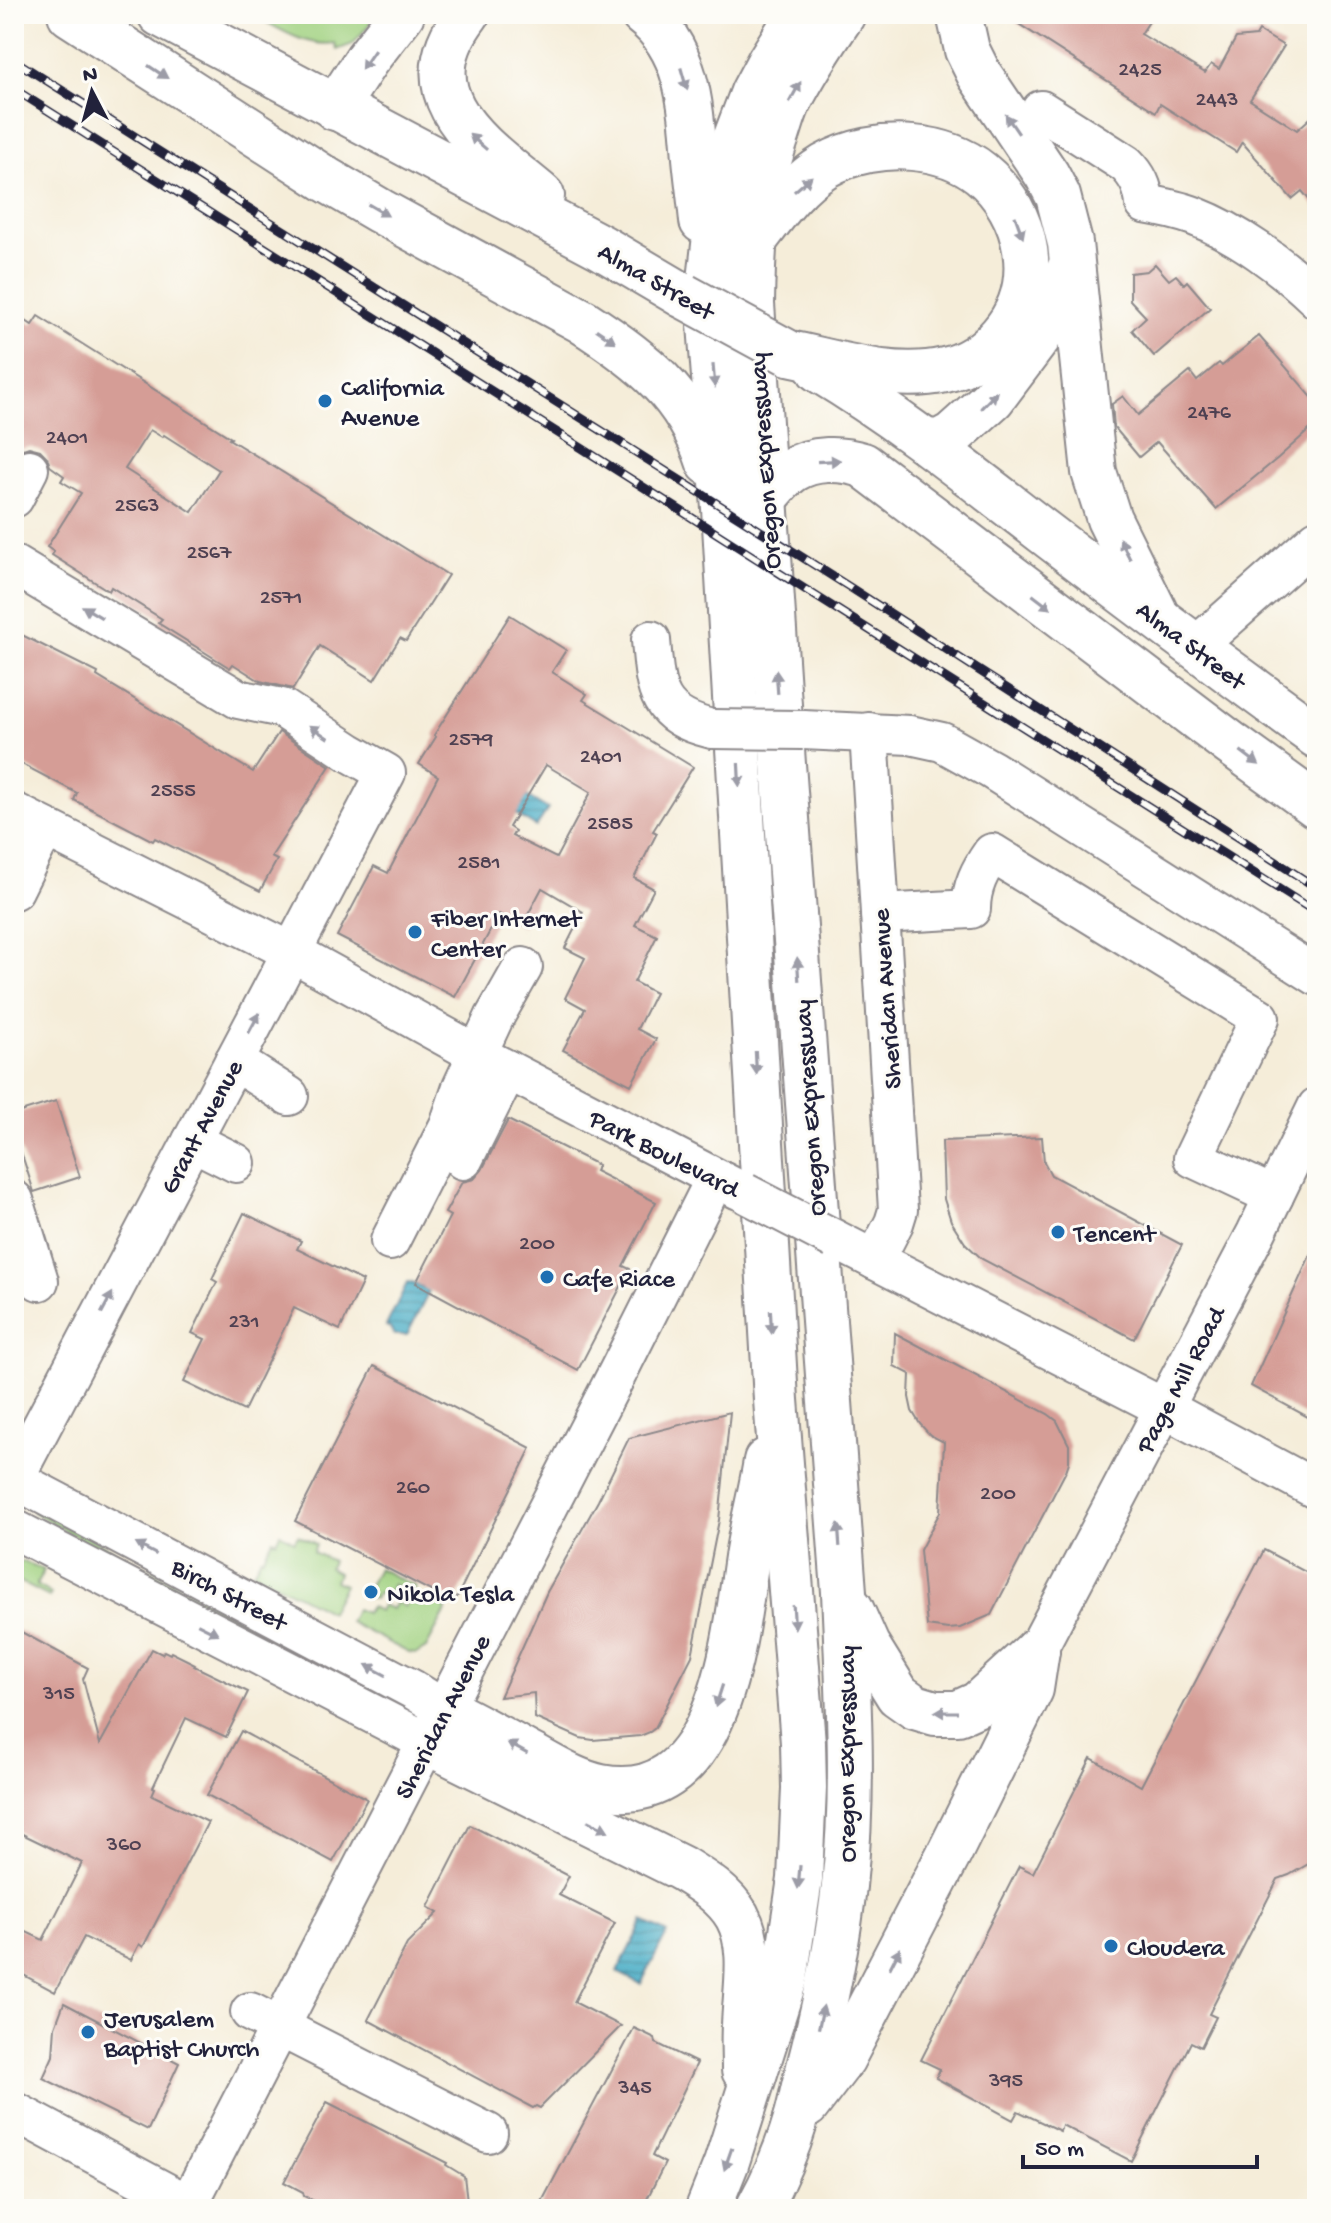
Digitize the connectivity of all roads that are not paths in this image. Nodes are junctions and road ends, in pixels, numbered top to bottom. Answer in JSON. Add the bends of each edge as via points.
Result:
{"nodes":[{"id":1,"x":70,"y":14,"type":"edge"},
{"id":2,"x":160,"y":14,"type":"edge"},
{"id":3,"x":402,"y":14,"type":"edge"},
{"id":4,"x":467,"y":14,"type":"edge"},
{"id":5,"x":643,"y":14,"type":"edge"},
{"id":6,"x":799,"y":14,"type":"edge"},
{"id":7,"x":843,"y":14,"type":"edge"},
{"id":8,"x":959,"y":14,"type":"edge"},
{"id":9,"x":335,"y":108,"type":"junction"},
{"id":10,"x":1041,"y":110,"type":"dead end"},
{"id":11,"x":753,"y":243,"type":"junction"},
{"id":12,"x":1070,"y":243,"type":"junction"},
{"id":13,"x":601,"y":247,"type":"junction"},
{"id":14,"x":696,"y":297,"type":"junction"},
{"id":15,"x":1317,"y":299,"type":"edge"},
{"id":16,"x":789,"y":353,"type":"junction"},
{"id":17,"x":927,"y":442,"type":"junction"},
{"id":18,"x":745,"y":503,"type":"junction"},
{"id":19,"x":1317,"y":539,"type":"edge"},
{"id":20,"x":14,"y":565,"type":"edge"},
{"id":21,"x":1158,"y":619,"type":"junction"},
{"id":22,"x":651,"y":640,"type":"dead end"},
{"id":23,"x":1195,"y":647,"type":"junction"},
{"id":24,"x":869,"y":732,"type":"junction"},
{"id":25,"x":1317,"y":736,"type":"edge"},
{"id":26,"x":1317,"y":806,"type":"edge"},
{"id":27,"x":29,"y":820,"type":"edge"},
{"id":28,"x":14,"y":890,"type":"edge"},
{"id":29,"x":880,"y":914,"type":"junction"},
{"id":30,"x":292,"y":952,"type":"junction"},
{"id":31,"x":523,"y":967,"type":"dead end"},
{"id":32,"x":1317,"y":976,"type":"edge"},
{"id":33,"x":234,"y":1061,"type":"junction"},
{"id":34,"x":493,"y":1062,"type":"junction"},
{"id":35,"x":289,"y":1096,"type":"dead end"},
{"id":36,"x":1317,"y":1107,"type":"edge"},
{"id":37,"x":192,"y":1141,"type":"junction"},
{"id":38,"x":463,"y":1160,"type":"dead end"},
{"id":39,"x":236,"y":1163,"type":"dead end"},
{"id":40,"x":730,"y":1186,"type":"junction"},
{"id":41,"x":1274,"y":1196,"type":"junction"},
{"id":42,"x":14,"y":1200,"type":"edge"},
{"id":43,"x":390,"y":1241,"type":"dead end"},
{"id":44,"x":875,"y":1260,"type":"junction"},
{"id":45,"x":39,"y":1281,"type":"dead end"},
{"id":46,"x":776,"y":1400,"type":"junction"},
{"id":47,"x":1164,"y":1408,"type":"junction"},
{"id":48,"x":14,"y":1479,"type":"edge"},
{"id":49,"x":1317,"y":1490,"type":"edge"},
{"id":50,"x":14,"y":1529,"type":"edge"},
{"id":51,"x":844,"y":1592,"type":"junction"},
{"id":52,"x":1037,"y":1650,"type":"junction"},
{"id":53,"x":436,"y":1725,"type":"junction"},
{"id":54,"x":265,"y":2020,"type":"junction"},
{"id":55,"x":744,"y":2107,"type":"junction"},
{"id":56,"x":14,"y":2111,"type":"edge"},
{"id":57,"x":796,"y":2120,"type":"junction"},
{"id":58,"x":488,"y":2133,"type":"dead end"},
{"id":59,"x":190,"y":2208,"type":"edge"},
{"id":60,"x":708,"y":2209,"type":"edge"},
{"id":61,"x":758,"y":2209,"type":"edge"}],
"edges":[{"from":1,"to":18,"type":"main road","one_way":true,"via":[[327,180],[582,321],[634,357],[678,399],[708,457]]},
{"from":2,"to":9,"type":"main road","name":"Alma Street"},
{"from":3,"to":9,"type":"main road","one_way":true},
{"from":13,"to":4,"type":"main road","one_way":true,"via":[[469,134],[455,115],[444,72],[447,52]]},
{"from":5,"to":14,"type":"main road","one_way":true,"via":[[667,40],[687,86],[700,197]]},
{"from":6,"to":14,"type":"main road","name":"Oregon Expressway","via":[[753,92],[728,158]]},
{"from":11,"to":7,"type":"main road","name":"Oregon Expressway","one_way":true,"via":[[759,193],[787,107]]},
{"from":12,"to":8,"type":"main road","one_way":true,"via":[[1058,196],[979,74]]},
{"from":9,"to":13,"type":"main road","name":"Alma Street"},
{"from":10,"to":15,"type":"street","via":[[1126,164],[1137,175],[1145,204],[1215,226],[1273,262]]},
{"from":11,"to":16,"type":"main road","one_way":true,"via":[[801,185],[825,166],[849,155],[902,147],[955,158],[979,172],[1013,210],[1023,233],[1027,258],[1020,305],[1009,326],[972,359],[949,369],[902,374]]},
{"from":11,"to":18,"type":"main road","name":"Oregon Expressway"},
{"from":17,"to":12,"type":"main road","one_way":true,"via":[[952,435],[992,399],[1038,338],[1065,294]]},
{"from":21,"to":12,"type":"main road","one_way":true,"via":[[1109,519],[1094,472]]},
{"from":13,"to":14,"type":"main road","name":"Alma Street"},
{"from":14,"to":16,"type":"main road","name":"Alma Street","bridge":true},
{"from":14,"to":18,"type":"main road","name":"Oregon Expressway","one_way":true},
{"from":16,"to":17,"type":"main road","name":"Alma Street"},
{"from":17,"to":21,"type":"main road","name":"Alma Street"},
{"from":18,"to":26,"type":"main road","one_way":true,"via":[[809,462],[848,460],[863,465]]},
{"from":18,"to":46,"type":"main road","name":"Oregon Expressway","one_way":true},
{"from":51,"to":18,"type":"main road","name":"Oregon Expressway","one_way":true},
{"from":19,"to":23,"type":"street"},
{"from":30,"to":20,"type":"street","name":"Grant Avenue","one_way":true,"via":[[386,773],[282,708],[238,699]]},
{"from":21,"to":23,"type":"main road","name":"Alma Street"},
{"from":22,"to":24,"type":"street","bridge":true,"via":[[654,680],[662,701],[674,715],[696,725]]},
{"from":23,"to":25,"type":"main road","name":"Alma Street"},
{"from":24,"to":29,"type":"street","name":"Sheridan Avenue"},
{"from":24,"to":32,"type":"street","via":[[942,742],[967,754]]},
{"from":27,"to":28,"type":"street"},
{"from":27,"to":30,"type":"street","name":"Park Boulevard"},
{"from":29,"to":41,"type":"street","via":[[971,909],[980,871],[992,853],[1260,1018],[1193,1158]]},
{"from":29,"to":44,"type":"street","name":"Sheridan Avenue","via":[[898,1210]]},
{"from":33,"to":30,"type":"street","name":"Grant Avenue","one_way":true},
{"from":30,"to":34,"type":"street","name":"Park Boulevard"},
{"from":31,"to":34,"type":"street","via":[[494,1018]]},
{"from":33,"to":35,"type":"street"},
{"from":33,"to":37,"type":"street","name":"Grant Avenue"},
{"from":34,"to":38,"type":"street"},
{"from":34,"to":40,"type":"street","name":"Park Boulevard"},
{"from":34,"to":43,"type":"street","via":[[462,1087],[449,1125]]},
{"from":36,"to":41,"type":"street","name":"Page Mill Road"},
{"from":37,"to":39,"type":"street"},
{"from":48,"to":37,"type":"street","name":"Grant Avenue","one_way":true},
{"from":40,"to":44,"type":"street","name":"Park Boulevard","bridge":true},
{"from":40,"to":53,"type":"street","name":"Sheridan Avenue"},
{"from":41,"to":47,"type":"street","name":"Page Mill Road"},
{"from":42,"to":45,"type":"street"},
{"from":44,"to":47,"type":"street","name":"Park Boulevard"},
{"from":46,"to":53,"type":"main road","one_way":true,"via":[[729,1664],[707,1729],[675,1772],[625,1790],[600,1787]]},
{"from":46,"to":55,"type":"main road","name":"Oregon Expressway","one_way":true,"via":[[803,1743],[803,1833],[785,1978]]},
{"from":47,"to":49,"type":"street","name":"Park Boulevard"},
{"from":47,"to":52,"type":"street","name":"Page Mill Road"},
{"from":53,"to":48,"type":"street","name":"Birch Street","one_way":true,"via":[[412,1689]]},
{"from":50,"to":53,"type":"street","name":"Birch Street","one_way":true},
{"from":52,"to":51,"type":"main road","one_way":true,"via":[[978,1704],[958,1713],[915,1707],[898,1695],[867,1645]]},
{"from":57,"to":51,"type":"main road","name":"Oregon Expressway","one_way":true,"via":[[828,1986],[844,1885],[850,1766]]},
{"from":57,"to":52,"type":"main road","one_way":true,"via":[[843,2058],[943,1865],[1031,1689]]},
{"from":53,"to":54,"type":"street","name":"Sheridan Avenue","via":[[331,1893]]},
{"from":53,"to":55,"type":"main road","one_way":true,"via":[[706,1883],[723,1898],[745,1936]]},
{"from":54,"to":58,"type":"street"},
{"from":54,"to":59,"type":"street","name":"Sheridan Avenue"},
{"from":55,"to":60,"type":"main road","name":"Oregon Expressway","one_way":true},
{"from":56,"to":59,"type":"street"},
{"from":57,"to":61,"type":"main road","name":"Oregon Expressway"}]}
